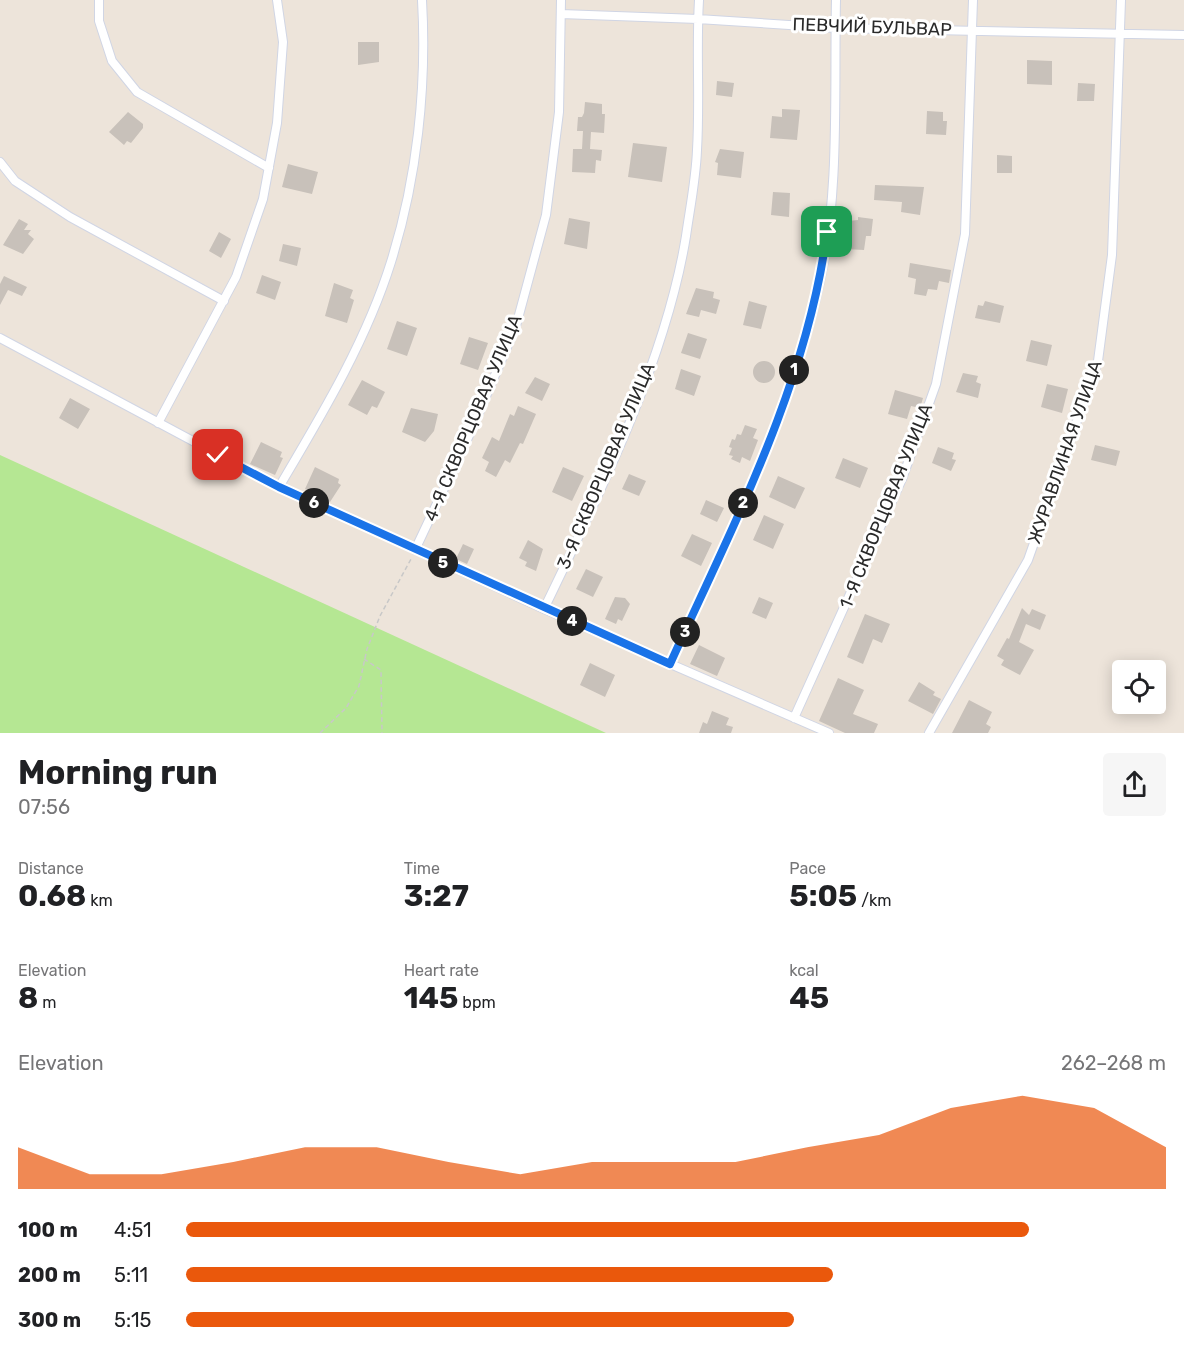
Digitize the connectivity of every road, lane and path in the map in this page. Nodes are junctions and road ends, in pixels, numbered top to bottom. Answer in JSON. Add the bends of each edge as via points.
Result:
{"nodes":[{"id":1,"x":99,"y":0,"type":"edge"},
{"id":2,"x":277,"y":0,"type":"edge"},
{"id":3,"x":422,"y":0,"type":"edge"},
{"id":4,"x":561,"y":0,"type":"edge"},
{"id":5,"x":699,"y":0,"type":"edge"},
{"id":6,"x":836,"y":0,"type":"edge"},
{"id":7,"x":973,"y":0,"type":"edge"},
{"id":8,"x":1121,"y":0,"type":"edge"},
{"id":9,"x":561,"y":14,"type":"junction"},
{"id":10,"x":698,"y":19,"type":"junction"},
{"id":11,"x":835,"y":28,"type":"junction"},
{"id":12,"x":972,"y":30,"type":"junction"},
{"id":13,"x":1120,"y":33,"type":"junction"},
{"id":14,"x":1184,"y":35,"type":"edge"},
{"id":15,"x":0,"y":162,"type":"edge"},
{"id":16,"x":269,"y":168,"type":"junction"},
{"id":17,"x":224,"y":301,"type":"junction"},
{"id":18,"x":0,"y":338,"type":"edge"},
{"id":19,"x":158,"y":423,"type":"junction"},
{"id":20,"x":279,"y":487,"type":"junction"},
{"id":21,"x":415,"y":550,"type":"junction"},
{"id":22,"x":544,"y":609,"type":"junction"},
{"id":23,"x":364,"y":659,"type":"junction"},
{"id":24,"x":670,"y":664,"type":"junction"},
{"id":25,"x":794,"y":718,"type":"junction"},
{"id":26,"x":321,"y":733,"type":"edge"},
{"id":27,"x":382,"y":733,"type":"edge"},
{"id":28,"x":828,"y":733,"type":"edge"},
{"id":29,"x":928,"y":733,"type":"edge"}],
"edges":[{"from":1,"to":16,"type":"street","via":[[99,21],[112,61],[137,92]]},
{"from":2,"to":16,"type":"street","via":[[283,42]]},
{"from":3,"to":20,"type":"street","via":[[419,112],[410,187],[391,263],[362,337]]},
{"from":4,"to":9,"type":"street","name":"4-Я СКВОРЦОВАЯ УЛИЦА"},
{"from":5,"to":10,"type":"street","name":"3-Я СКВОРЦОВАЯ УЛИЦА"},
{"from":6,"to":11,"type":"street"},
{"from":7,"to":12,"type":"street","name":"1-Я СКВОРЦОВАЯ УЛИЦА"},
{"from":8,"to":13,"type":"street","name":"ЖУРАВЛИНАЯ УЛИЦА"},
{"from":9,"to":10,"type":"street","name":"ПЕВЧИЙ БУЛЬВАР"},
{"from":9,"to":21,"type":"street","name":"4-Я СКВОРЦОВАЯ УЛИЦА","via":[[559,112],[546,215],[516,326]]},
{"from":10,"to":11,"type":"street","name":"ПЕВЧИЙ БУЛЬВАР"},
{"from":10,"to":22,"type":"street","name":"3-Я СКВОРЦОВАЯ УЛИЦА","via":[[697,152],[685,238],[664,323],[631,417],[589,517]]},
{"from":11,"to":12,"type":"street","name":"ПЕВЧИЙ БУЛЬВАР"},
{"from":11,"to":24,"type":"street","via":[[832,185],[821,280],[768,449]]},
{"from":12,"to":13,"type":"street","name":"ПЕВЧИЙ БУЛЬВАР"},
{"from":12,"to":25,"type":"street","name":"1-Я СКВОРЦОВАЯ УЛИЦА","via":[[965,234],[936,384],[902,479]]},
{"from":13,"to":14,"type":"street","name":"ПЕВЧИЙ БУЛЬВАР"},
{"from":13,"to":29,"type":"street","name":"ЖУРАВЛИНАЯ УЛИЦА","via":[[1112,255],[1098,361],[1028,560]]},
{"from":15,"to":17,"type":"street","via":[[15,181],[70,217]]},
{"from":16,"to":17,"type":"street","via":[[263,199]]},
{"from":17,"to":19,"type":"street"},
{"from":18,"to":19,"type":"street"},
{"from":19,"to":20,"type":"street"},
{"from":20,"to":21,"type":"street"},
{"from":21,"to":22,"type":"street"},
{"from":21,"to":23,"type":"path","via":[[380,616]]},
{"from":22,"to":24,"type":"street"},
{"from":23,"to":26,"type":"path","via":[[359,686],[346,708]]},
{"from":23,"to":27,"type":"path","via":[[381,670]]},
{"from":24,"to":25,"type":"street"},
{"from":25,"to":28,"type":"street"}]}
